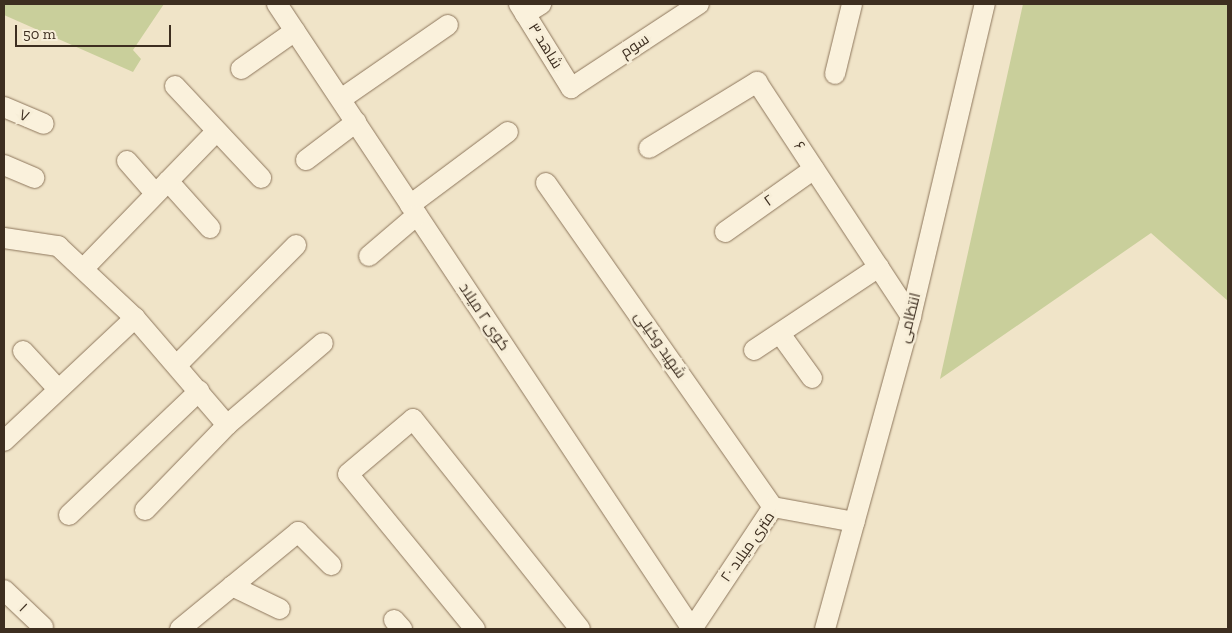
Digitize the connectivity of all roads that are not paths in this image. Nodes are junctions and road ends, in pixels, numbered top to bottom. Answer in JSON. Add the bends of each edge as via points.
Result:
{"nodes":[{"id":1,"x":277,"y":4,"type":"edge"},
{"id":2,"x":699,"y":4,"type":"edge"},
{"id":3,"x":852,"y":4,"type":"edge"},
{"id":4,"x":985,"y":4,"type":"edge"},
{"id":5,"x":529,"y":7,"type":"edge"},
{"id":6,"x":448,"y":25,"type":"dead end"},
{"id":7,"x":295,"y":31,"type":"junction"},
{"id":8,"x":241,"y":69,"type":"dead end"},
{"id":9,"x":835,"y":74,"type":"dead end"},
{"id":10,"x":175,"y":86,"type":"dead end"},
{"id":11,"x":571,"y":88,"type":"joint"},
{"id":12,"x":341,"y":99,"type":"junction"},
{"id":13,"x":4,"y":107,"type":"edge"},
{"id":14,"x":356,"y":122,"type":"junction"},
{"id":15,"x":44,"y":124,"type":"dead end"},
{"id":16,"x":216,"y":132,"type":"junction"},
{"id":17,"x":508,"y":132,"type":"dead end"},
{"id":18,"x":649,"y":148,"type":"dead end"},
{"id":19,"x":306,"y":160,"type":"dead end"},
{"id":20,"x":127,"y":161,"type":"dead end"},
{"id":21,"x":4,"y":165,"type":"edge"},
{"id":22,"x":814,"y":169,"type":"junction"},
{"id":23,"x":34,"y":178,"type":"dead end"},
{"id":24,"x":261,"y":178,"type":"dead end"},
{"id":25,"x":546,"y":183,"type":"dead end"},
{"id":26,"x":161,"y":187,"type":"junction"},
{"id":27,"x":413,"y":210,"type":"junction"},
{"id":28,"x":210,"y":228,"type":"dead end"},
{"id":29,"x":725,"y":232,"type":"dead end"},
{"id":30,"x":4,"y":238,"type":"edge"},
{"id":31,"x":296,"y":245,"type":"dead end"},
{"id":32,"x":369,"y":256,"type":"dead end"},
{"id":33,"x":879,"y":267,"type":"junction"},
{"id":34,"x":84,"y":268,"type":"junction"},
{"id":35,"x":911,"y":316,"type":"junction"},
{"id":36,"x":135,"y":318,"type":"junction"},
{"id":37,"x":781,"y":335,"type":"junction"},
{"id":38,"x":323,"y":344,"type":"dead end"},
{"id":39,"x":754,"y":350,"type":"dead end"},
{"id":40,"x":23,"y":351,"type":"dead end"},
{"id":41,"x":178,"y":365,"type":"junction"},
{"id":42,"x":812,"y":378,"type":"dead end"},
{"id":43,"x":57,"y":388,"type":"junction"},
{"id":44,"x":199,"y":391,"type":"junction"},
{"id":45,"x":227,"y":425,"type":"junction"},
{"id":46,"x":4,"y":441,"type":"edge"},
{"id":47,"x":773,"y":507,"type":"junction"},
{"id":48,"x":146,"y":510,"type":"dead end"},
{"id":49,"x":69,"y":515,"type":"dead end"},
{"id":50,"x":855,"y":522,"type":"junction"},
{"id":51,"x":331,"y":565,"type":"dead end"},
{"id":52,"x":232,"y":586,"type":"junction"},
{"id":53,"x":4,"y":590,"type":"edge"},
{"id":54,"x":280,"y":608,"type":"dead end"},
{"id":55,"x":43,"y":627,"type":"dead end"},
{"id":56,"x":180,"y":629,"type":"edge"},
{"id":57,"x":475,"y":629,"type":"edge"},
{"id":58,"x":580,"y":629,"type":"edge"},
{"id":59,"x":692,"y":629,"type":"edge"},
{"id":60,"x":825,"y":629,"type":"edge"}],
"edges":[{"from":1,"to":7,"type":"street","name":"کوی ۲ میلاد"},
{"from":2,"to":11,"type":"street","name":"سوم"},
{"from":3,"to":9,"type":"street"},
{"from":4,"to":35,"type":"street","name":"انتظامی"},
{"from":5,"to":11,"type":"street","name":"شاهد ۳"},
{"from":6,"to":12,"type":"street"},
{"from":7,"to":8,"type":"street"},
{"from":7,"to":12,"type":"street","name":"کوی ۲ میلاد"},
{"from":10,"to":16,"type":"street"},
{"from":12,"to":14,"type":"street","name":"کوی ۲ میلاد"},
{"from":13,"to":15,"type":"street","name":"۷"},
{"from":14,"to":19,"type":"street"},
{"from":14,"to":27,"type":"street","name":"کوی ۲ میلاد"},
{"from":16,"to":24,"type":"street"},
{"from":16,"to":26,"type":"street"},
{"from":17,"to":27,"type":"street"},
{"from":18,"to":22,"type":"street","name":"۶","via":[[757,82]]},
{"from":20,"to":26,"type":"street"},
{"from":21,"to":23,"type":"street"},
{"from":22,"to":29,"type":"street","name":"۲"},
{"from":22,"to":33,"type":"street","name":"۶"},
{"from":25,"to":47,"type":"street","name":"شهید وکیلی"},
{"from":26,"to":28,"type":"street"},
{"from":26,"to":34,"type":"street"},
{"from":27,"to":32,"type":"street"},
{"from":27,"to":59,"type":"street","name":"کوی ۲ میلاد"},
{"from":30,"to":34,"type":"street","via":[[58,246]]},
{"from":31,"to":41,"type":"street"},
{"from":33,"to":35,"type":"street","name":"۶"},
{"from":33,"to":37,"type":"street"},
{"from":34,"to":36,"type":"street"},
{"from":35,"to":50,"type":"street","name":"انتظامی"},
{"from":36,"to":41,"type":"street"},
{"from":36,"to":43,"type":"street"},
{"from":37,"to":39,"type":"street"},
{"from":37,"to":42,"type":"street"},
{"from":38,"to":45,"type":"street"},
{"from":40,"to":43,"type":"street"},
{"from":41,"to":44,"type":"street"},
{"from":43,"to":46,"type":"street"},
{"from":44,"to":45,"type":"street"},
{"from":44,"to":49,"type":"street"},
{"from":45,"to":48,"type":"street"},
{"from":47,"to":50,"type":"street","name":"۲۰ متری میلاد"},
{"from":47,"to":59,"type":"street","name":"۲۰ متری میلاد"},
{"from":50,"to":60,"type":"street","name":"انتظامی"},
{"from":51,"to":52,"type":"street","via":[[298,532]]},
{"from":52,"to":54,"type":"street"},
{"from":52,"to":56,"type":"street"},
{"from":53,"to":55,"type":"street","name":"۱"},
{"from":57,"to":58,"type":"street","via":[[348,474],[413,419]]}]}
